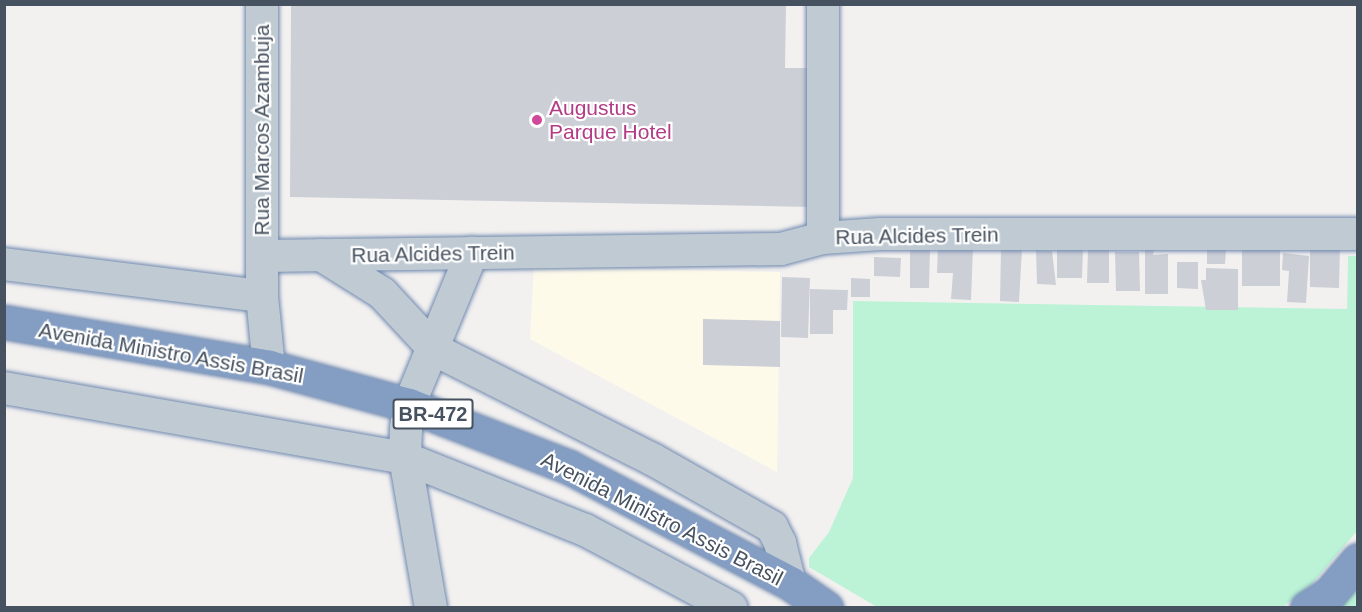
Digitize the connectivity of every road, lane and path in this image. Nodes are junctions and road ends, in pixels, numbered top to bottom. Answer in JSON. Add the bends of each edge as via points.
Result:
{"nodes":[{"id":1,"x":262,"y":4,"type":"edge"},
{"id":2,"x":824,"y":4,"type":"edge"},
{"id":3,"x":1358,"y":234,"type":"edge"},
{"id":4,"x":823,"y":238,"type":"junction"},
{"id":5,"x":472,"y":253,"type":"junction"},
{"id":6,"x":321,"y":255,"type":"junction"},
{"id":7,"x":262,"y":256,"type":"junction"},
{"id":8,"x":4,"y":264,"type":"edge"},
{"id":9,"x":262,"y":296,"type":"junction"},
{"id":10,"x":4,"y":322,"type":"edge"},
{"id":11,"x":435,"y":350,"type":"junction"},
{"id":12,"x":269,"y":367,"type":"junction"},
{"id":13,"x":4,"y":388,"type":"edge"},
{"id":14,"x":409,"y":405,"type":"junction"},
{"id":15,"x":405,"y":458,"type":"junction"},
{"id":16,"x":652,"y":459,"type":"junction"},
{"id":17,"x":627,"y":498,"type":"junction"},
{"id":18,"x":1358,"y":560,"type":"edge"},
{"id":19,"x":790,"y":583,"type":"junction"},
{"id":20,"x":431,"y":608,"type":"edge"},
{"id":21,"x":732,"y":608,"type":"edge"},
{"id":22,"x":826,"y":608,"type":"edge"},
{"id":23,"x":1307,"y":608,"type":"edge"}],
"edges":[{"from":1,"to":7,"type":"street","name":"Rua Marcos Azambuja"},
{"from":2,"to":4,"type":"street"},
{"from":3,"to":4,"type":"street","name":"Rua Alcides Trein","via":[[880,234]]},
{"from":4,"to":5,"type":"street","name":"Rua Alcides Trein","via":[[781,249]]},
{"from":5,"to":6,"type":"street","name":"Rua Alcides Trein"},
{"from":5,"to":11,"type":"street"},
{"from":6,"to":7,"type":"street","name":"Rua Alcides Trein"},
{"from":6,"to":11,"type":"street","via":[[382,292]]},
{"from":7,"to":9,"type":"street","name":"Rua Marcos Azambuja"},
{"from":8,"to":9,"type":"street"},
{"from":9,"to":12,"type":"street","name":"Rua Marcos Azambuja"},
{"from":10,"to":12,"type":"highway","name":"Avenida Ministro Assis Brasil","number":"BR-472"},
{"from":11,"to":14,"type":"street"},
{"from":11,"to":16,"type":"street"},
{"from":12,"to":14,"type":"highway","name":"Avenida Ministro Assis Brasil","number":"BR-472"},
{"from":13,"to":15,"type":"street"},
{"from":14,"to":15,"type":"street"},
{"from":14,"to":17,"type":"highway","name":"Avenida Ministro Assis Brasil","number":"BR-472","via":[[569,467]]},
{"from":15,"to":20,"type":"street"},
{"from":15,"to":21,"type":"street","via":[[585,530]]},
{"from":16,"to":17,"type":"street"},
{"from":16,"to":19,"type":"street","via":[[772,527]]},
{"from":17,"to":19,"type":"highway","name":"Avenida Ministro Assis Brasil","number":"BR-472"},
{"from":18,"to":23,"type":"highway","via":[[1330,593]]},
{"from":19,"to":22,"type":"highway","name":"Avenida Ministro Assis Brasil","number":"BR-472"}]}
